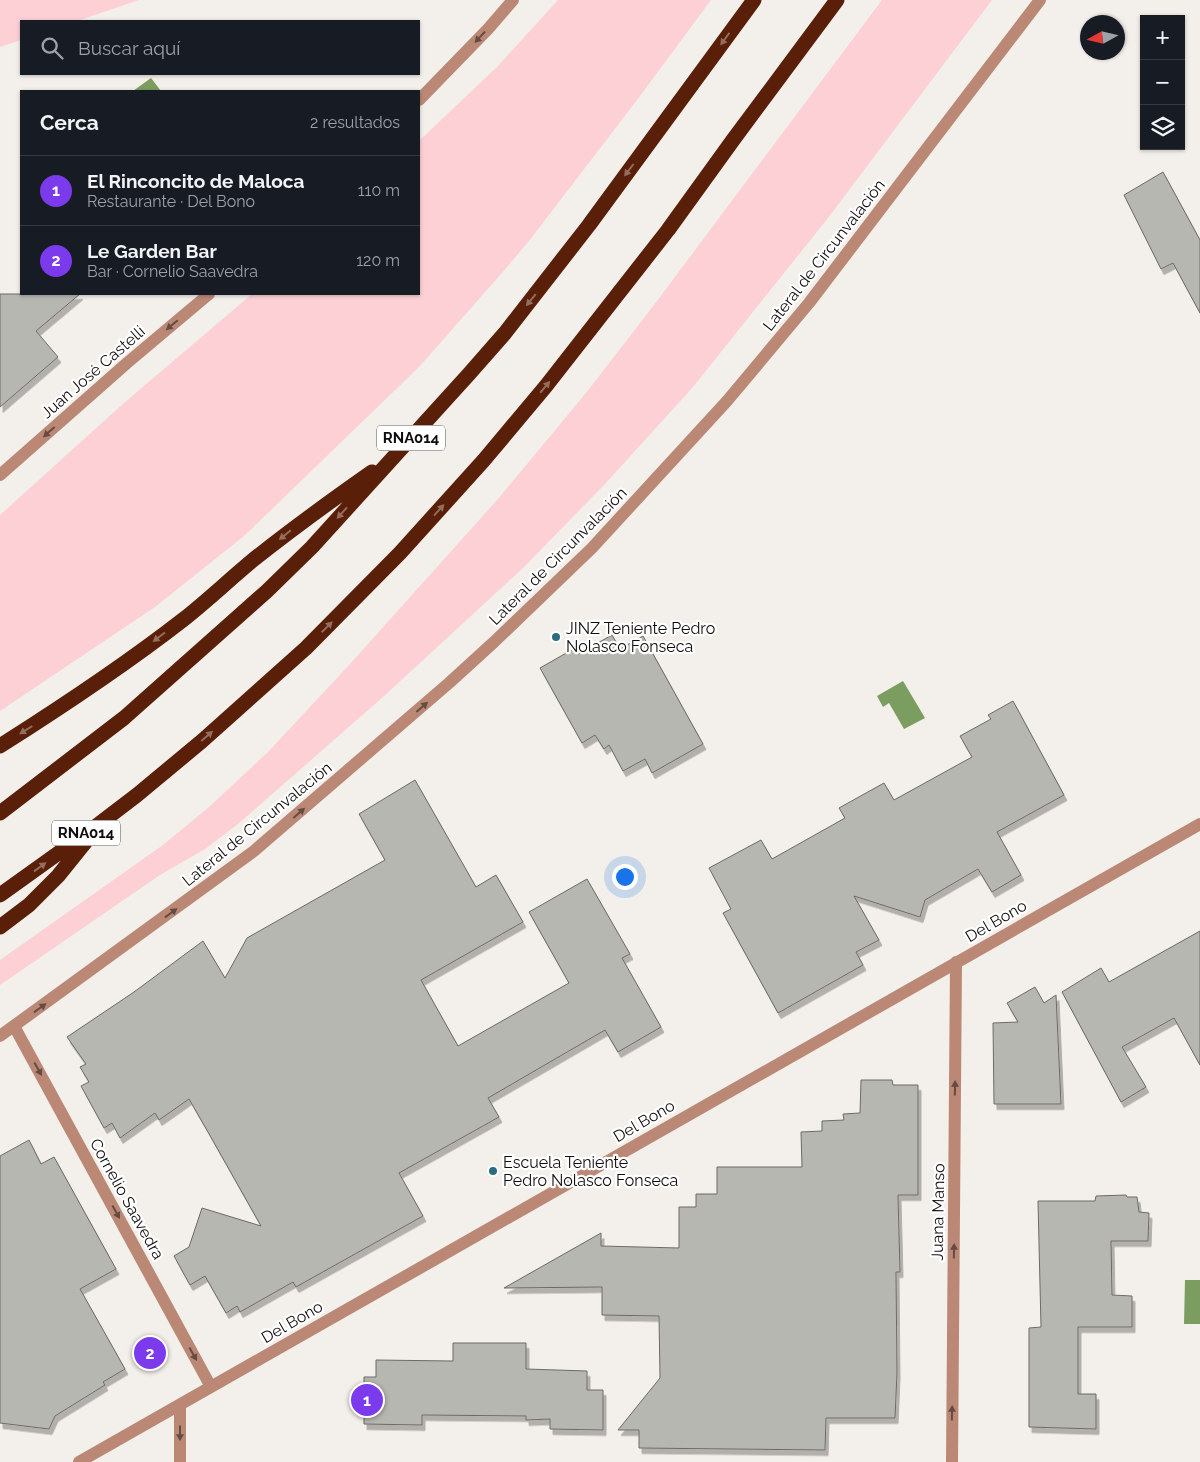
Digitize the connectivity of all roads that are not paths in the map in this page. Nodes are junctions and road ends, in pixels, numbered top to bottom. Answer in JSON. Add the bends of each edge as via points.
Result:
{"nodes":[{"id":1,"x":512,"y":0,"type":"edge"},
{"id":2,"x":754,"y":0,"type":"edge"},
{"id":3,"x":837,"y":0,"type":"edge"},
{"id":4,"x":1040,"y":0,"type":"edge"},
{"id":5,"x":420,"y":99,"type":"edge"},
{"id":6,"x":208,"y":295,"type":"edge"},
{"id":7,"x":396,"y":455,"type":"junction"},
{"id":8,"x":0,"y":475,"type":"edge"},
{"id":9,"x":0,"y":746,"type":"edge"},
{"id":10,"x":0,"y":813,"type":"edge"},
{"id":11,"x":99,"y":824,"type":"junction"},
{"id":12,"x":1200,"y":824,"type":"edge"},
{"id":13,"x":0,"y":895,"type":"edge"},
{"id":14,"x":0,"y":927,"type":"edge"},
{"id":15,"x":956,"y":962,"type":"junction"},
{"id":16,"x":14,"y":1026,"type":"junction"},
{"id":17,"x":0,"y":1036,"type":"edge"},
{"id":18,"x":211,"y":1386,"type":"junction"},
{"id":19,"x":180,"y":1404,"type":"junction"},
{"id":20,"x":79,"y":1462,"type":"edge"},
{"id":21,"x":180,"y":1462,"type":"edge"},
{"id":22,"x":952,"y":1462,"type":"edge"}],
"edges":[{"from":1,"to":5,"type":"street","one_way":true},
{"from":2,"to":7,"type":"highway","number":"RNA014","one_way":true,"via":[[548,278],[469,374]]},
{"from":11,"to":3,"type":"highway","number":"RNA014","one_way":true,"via":[[202,741],[287,666],[369,586],[444,504],[546,386],[668,230]]},
{"from":16,"to":4,"type":"street","name":"Lateral de Circunvalación","one_way":true,"via":[[268,840],[462,671],[592,548],[727,401],[809,303]]},
{"from":6,"to":8,"type":"street","name":"Juan José Castelli","one_way":true},
{"from":7,"to":9,"type":"highway","one_way":true,"via":[[302,521],[218,592],[142,650]]},
{"from":7,"to":10,"type":"highway","number":"RNA014","one_way":true,"via":[[267,591],[124,718]]},
{"from":13,"to":11,"type":"highway","number":"RNA014","one_way":true},
{"from":11,"to":14,"type":"highway","via":[[58,876],[29,905]]},
{"from":12,"to":15,"type":"street","name":"Del Bono"},
{"from":15,"to":18,"type":"street","name":"Del Bono"},
{"from":22,"to":15,"type":"street","name":"Juana Manso","one_way":true},
{"from":16,"to":17,"type":"street","name":"Lateral de Circunvalación"},
{"from":16,"to":18,"type":"street","name":"Cornelio Saavedra","one_way":true},
{"from":18,"to":19,"type":"street","name":"Del Bono"},
{"from":19,"to":20,"type":"street","name":"Del Bono"},
{"from":19,"to":21,"type":"street","one_way":true}]}
